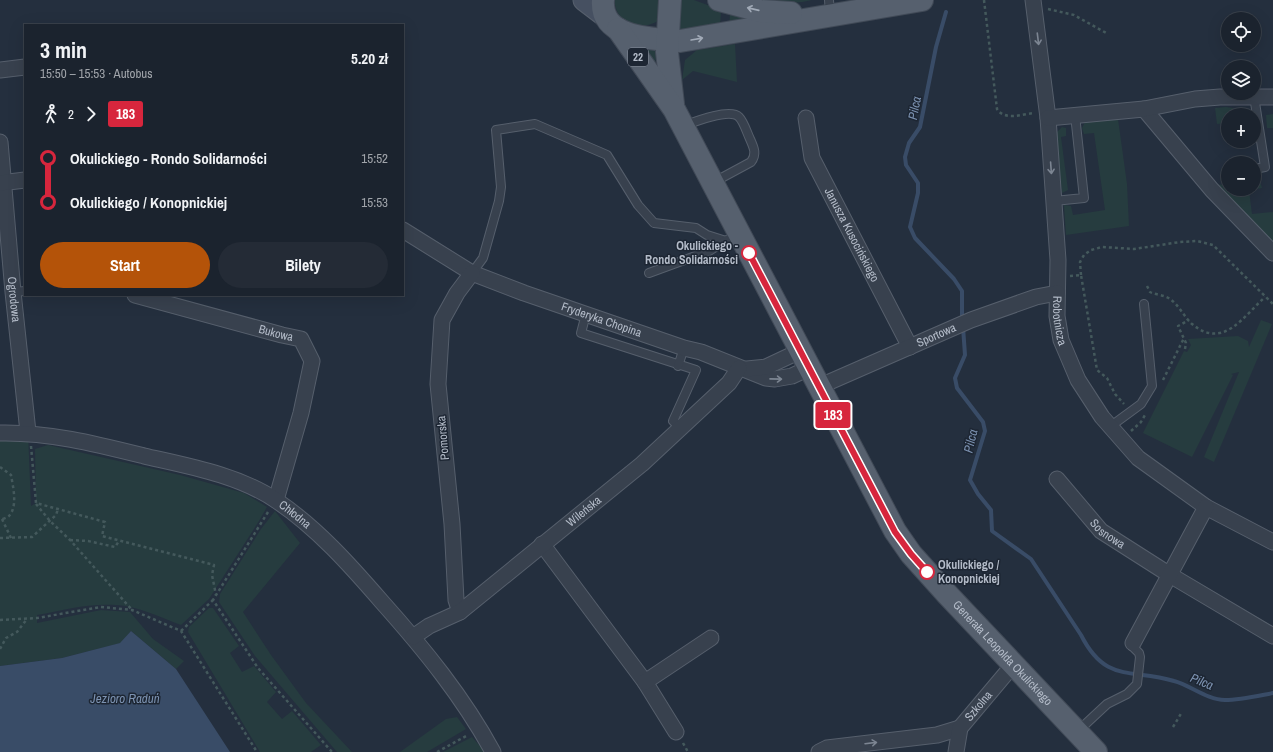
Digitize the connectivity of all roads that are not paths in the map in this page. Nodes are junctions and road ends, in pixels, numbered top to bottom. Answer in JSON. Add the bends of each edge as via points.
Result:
{"nodes":[{"id":1,"x":584,"y":0,"type":"edge"},
{"id":2,"x":670,"y":0,"type":"edge"},
{"id":3,"x":922,"y":0,"type":"edge"},
{"id":4,"x":1033,"y":0,"type":"edge"},
{"id":5,"x":722,"y":1,"type":"edge"},
{"id":6,"x":829,"y":7,"type":"edge"},
{"id":7,"x":609,"y":15,"type":"edge"},
{"id":8,"x":667,"y":40,"type":"junction"},
{"id":9,"x":24,"y":67,"type":"edge"},
{"id":10,"x":0,"y":70,"type":"edge"},
{"id":11,"x":1261,"y":96,"type":"edge"},
{"id":12,"x":1273,"y":97,"type":"edge"},
{"id":13,"x":1221,"y":98,"type":"edge"},
{"id":14,"x":1255,"y":100,"type":"edge"},
{"id":15,"x":1144,"y":109,"type":"junction"},
{"id":16,"x":1047,"y":114,"type":"junction"},
{"id":17,"x":1075,"y":115,"type":"junction"},
{"id":18,"x":678,"y":118,"type":"junction"},
{"id":19,"x":806,"y":118,"type":"dead end"},
{"id":20,"x":0,"y":142,"type":"edge"},
{"id":21,"x":1261,"y":168,"type":"edge"},
{"id":22,"x":24,"y":180,"type":"edge"},
{"id":23,"x":2,"y":182,"type":"edge"},
{"id":24,"x":712,"y":183,"type":"junction"},
{"id":25,"x":1054,"y":201,"type":"junction"},
{"id":26,"x":404,"y":231,"type":"edge"},
{"id":27,"x":732,"y":238,"type":"junction"},
{"id":28,"x":1273,"y":253,"type":"edge"},
{"id":29,"x":472,"y":273,"type":"junction"},
{"id":30,"x":649,"y":273,"type":"dead end"},
{"id":31,"x":19,"y":292,"type":"edge"},
{"id":32,"x":1057,"y":293,"type":"junction"},
{"id":33,"x":139,"y":296,"type":"edge"},
{"id":34,"x":1144,"y":304,"type":"dead end"},
{"id":35,"x":586,"y":314,"type":"junction"},
{"id":36,"x":910,"y":347,"type":"junction"},
{"id":37,"x":684,"y":348,"type":"junction"},
{"id":38,"x":678,"y":366,"type":"junction"},
{"id":39,"x":741,"y":368,"type":"junction"},
{"id":40,"x":809,"y":369,"type":"junction"},
{"id":41,"x":1111,"y":426,"type":"junction"},
{"id":42,"x":680,"y":428,"type":"junction"},
{"id":43,"x":28,"y":432,"type":"junction"},
{"id":44,"x":0,"y":433,"type":"edge"},
{"id":45,"x":1057,"y":479,"type":"dead end"},
{"id":46,"x":273,"y":504,"type":"junction"},
{"id":47,"x":1206,"y":507,"type":"junction"},
{"id":48,"x":1273,"y":542,"type":"edge"},
{"id":49,"x":542,"y":544,"type":"junction"},
{"id":50,"x":1170,"y":575,"type":"junction"},
{"id":51,"x":460,"y":612,"type":"junction"},
{"id":52,"x":1273,"y":636,"type":"edge"},
{"id":53,"x":413,"y":637,"type":"junction"},
{"id":54,"x":711,"y":638,"type":"dead end"},
{"id":55,"x":1133,"y":643,"type":"joint"},
{"id":56,"x":1013,"y":665,"type":"junction"},
{"id":57,"x":645,"y":682,"type":"junction"},
{"id":58,"x":960,"y":728,"type":"junction"},
{"id":59,"x":676,"y":732,"type":"dead end"},
{"id":60,"x":1077,"y":732,"type":"junction"},
{"id":61,"x":493,"y":752,"type":"edge"},
{"id":62,"x":819,"y":752,"type":"edge"},
{"id":63,"x":956,"y":752,"type":"edge"},
{"id":64,"x":1096,"y":752,"type":"edge"}],
"edges":[{"from":1,"to":7,"type":"street"},
{"from":2,"to":8,"type":"main road","name":"Generała Leopolda Okulickiego"},
{"from":3,"to":6,"type":"main road"},
{"from":4,"to":16,"type":"street","name":"Robotnicza","one_way":true},
{"from":6,"to":5,"type":"main road","one_way":true,"via":[[760,11]]},
{"from":8,"to":6,"type":"main road","one_way":true,"via":[[689,40]]},
{"from":7,"to":8,"type":"main road","via":[[632,36]]},
{"from":7,"to":18,"type":"main road","name":"Generała Leopolda Okulickiego","number":"22"},
{"from":8,"to":18,"type":"main road","name":"Generała Leopolda Okulickiego","via":[[669,81]]},
{"from":9,"to":10,"type":"street"},
{"from":11,"to":12,"type":"street"},
{"from":13,"to":15,"type":"street","via":[[1195,99]]},
{"from":14,"to":21,"type":"lane","via":[[1265,167]]},
{"from":15,"to":17,"type":"street"},
{"from":15,"to":28,"type":"street","via":[[1212,190]]},
{"from":16,"to":17,"type":"street"},
{"from":16,"to":25,"type":"street","name":"Robotnicza","one_way":true},
{"from":17,"to":25,"type":"lane","via":[[1084,198]]},
{"from":18,"to":24,"type":"main road","name":"Generała Leopolda Okulickiego","number":"22"},
{"from":18,"to":24,"type":"lane","via":[[695,121],[726,114],[740,117],[754,149],[754,157],[751,162]]},
{"from":19,"to":36,"type":"street","name":"Janusza Kusocińskiego","via":[[812,158]]},
{"from":20,"to":23,"type":"street","name":"Ogrodowa"},
{"from":22,"to":23,"type":"street"},
{"from":23,"to":31,"type":"street","name":"Ogrodowa"},
{"from":24,"to":27,"type":"main road","name":"Generała Leopolda Okulickiego","number":"22"},
{"from":25,"to":32,"type":"street","name":"Robotnicza","via":[[1058,260]]},
{"from":26,"to":29,"type":"street","name":"Fryderyka Chopina"},
{"from":27,"to":29,"type":"lane","via":[[707,235],[696,228],[654,223],[638,205],[607,155],[535,124],[496,130],[501,187],[483,258]]},
{"from":27,"to":30,"type":"lane","via":[[710,251]]},
{"from":27,"to":40,"type":"main road","name":"Generała Leopolda Okulickiego","number":"22"},
{"from":29,"to":35,"type":"street","name":"Fryderyka Chopina"},
{"from":29,"to":51,"type":"street","name":"Pomorska","via":[[442,320],[438,384],[452,524],[456,600]]},
{"from":31,"to":43,"type":"street","name":"Ogrodowa"},
{"from":32,"to":36,"type":"street","name":"Sportowa","via":[[1036,297],[971,320]]},
{"from":32,"to":41,"type":"street","name":"Robotnicza","via":[[1061,340],[1078,380],[1102,417]]},
{"from":33,"to":46,"type":"street","name":"Bukowa","via":[[301,339],[312,361],[301,412]]},
{"from":34,"to":41,"type":"lane","via":[[1152,386],[1141,404]]},
{"from":35,"to":37,"type":"street","name":"Fryderyka Chopina"},
{"from":35,"to":38,"type":"lane","via":[[581,333]]},
{"from":36,"to":40,"type":"street","name":"Sportowa"},
{"from":37,"to":38,"type":"lane"},
{"from":37,"to":39,"type":"street","name":"Fryderyka Chopina"},
{"from":38,"to":42,"type":"lane","via":[[696,370],[673,421]]},
{"from":39,"to":40,"type":"street","name":"Sportowa"},
{"from":39,"to":42,"type":"street","name":"Wileńska","via":[[729,383]]},
{"from":40,"to":56,"type":"main road","name":"Generała Leopolda Okulickiego","number":"22","via":[[895,532],[911,554]]},
{"from":41,"to":47,"type":"street","name":"Robotnicza","via":[[1138,458]]},
{"from":42,"to":49,"type":"street","name":"Wileńska","via":[[642,464]]},
{"from":43,"to":44,"type":"street","name":"Chłodna"},
{"from":43,"to":46,"type":"street","name":"Chłodna","via":[[206,470],[243,484]]},
{"from":45,"to":50,"type":"street","name":"Sosnowa","via":[[1101,532]]},
{"from":46,"to":53,"type":"street","name":"Chłodna","via":[[322,537]]},
{"from":47,"to":48,"type":"street","name":"Robotnicza"},
{"from":47,"to":50,"type":"street"},
{"from":49,"to":51,"type":"street","name":"Wileńska"},
{"from":49,"to":57,"type":"street"},
{"from":50,"to":52,"type":"street","name":"Sosnowa"},
{"from":50,"to":55,"type":"street"},
{"from":51,"to":53,"type":"street","name":"Wileńska","via":[[429,626]]},
{"from":53,"to":61,"type":"street","name":"Chłodna","via":[[448,680]]},
{"from":54,"to":57,"type":"street"},
{"from":55,"to":60,"type":"lane","via":[[1132,646],[1139,653],[1138,681],[1127,694],[1107,704]]},
{"from":56,"to":58,"type":"street","name":"Szkolna"},
{"from":56,"to":60,"type":"main road","name":"Generała Leopolda Okulickiego","number":"22"},
{"from":57,"to":59,"type":"street"},
{"from":62,"to":58,"type":"street","one_way":true,"via":[[827,748],[937,734]]},
{"from":58,"to":63,"type":"street","name":"Szkolna"},
{"from":60,"to":64,"type":"main road","name":"Generała Leopolda Okulickiego","number":"22"}]}
